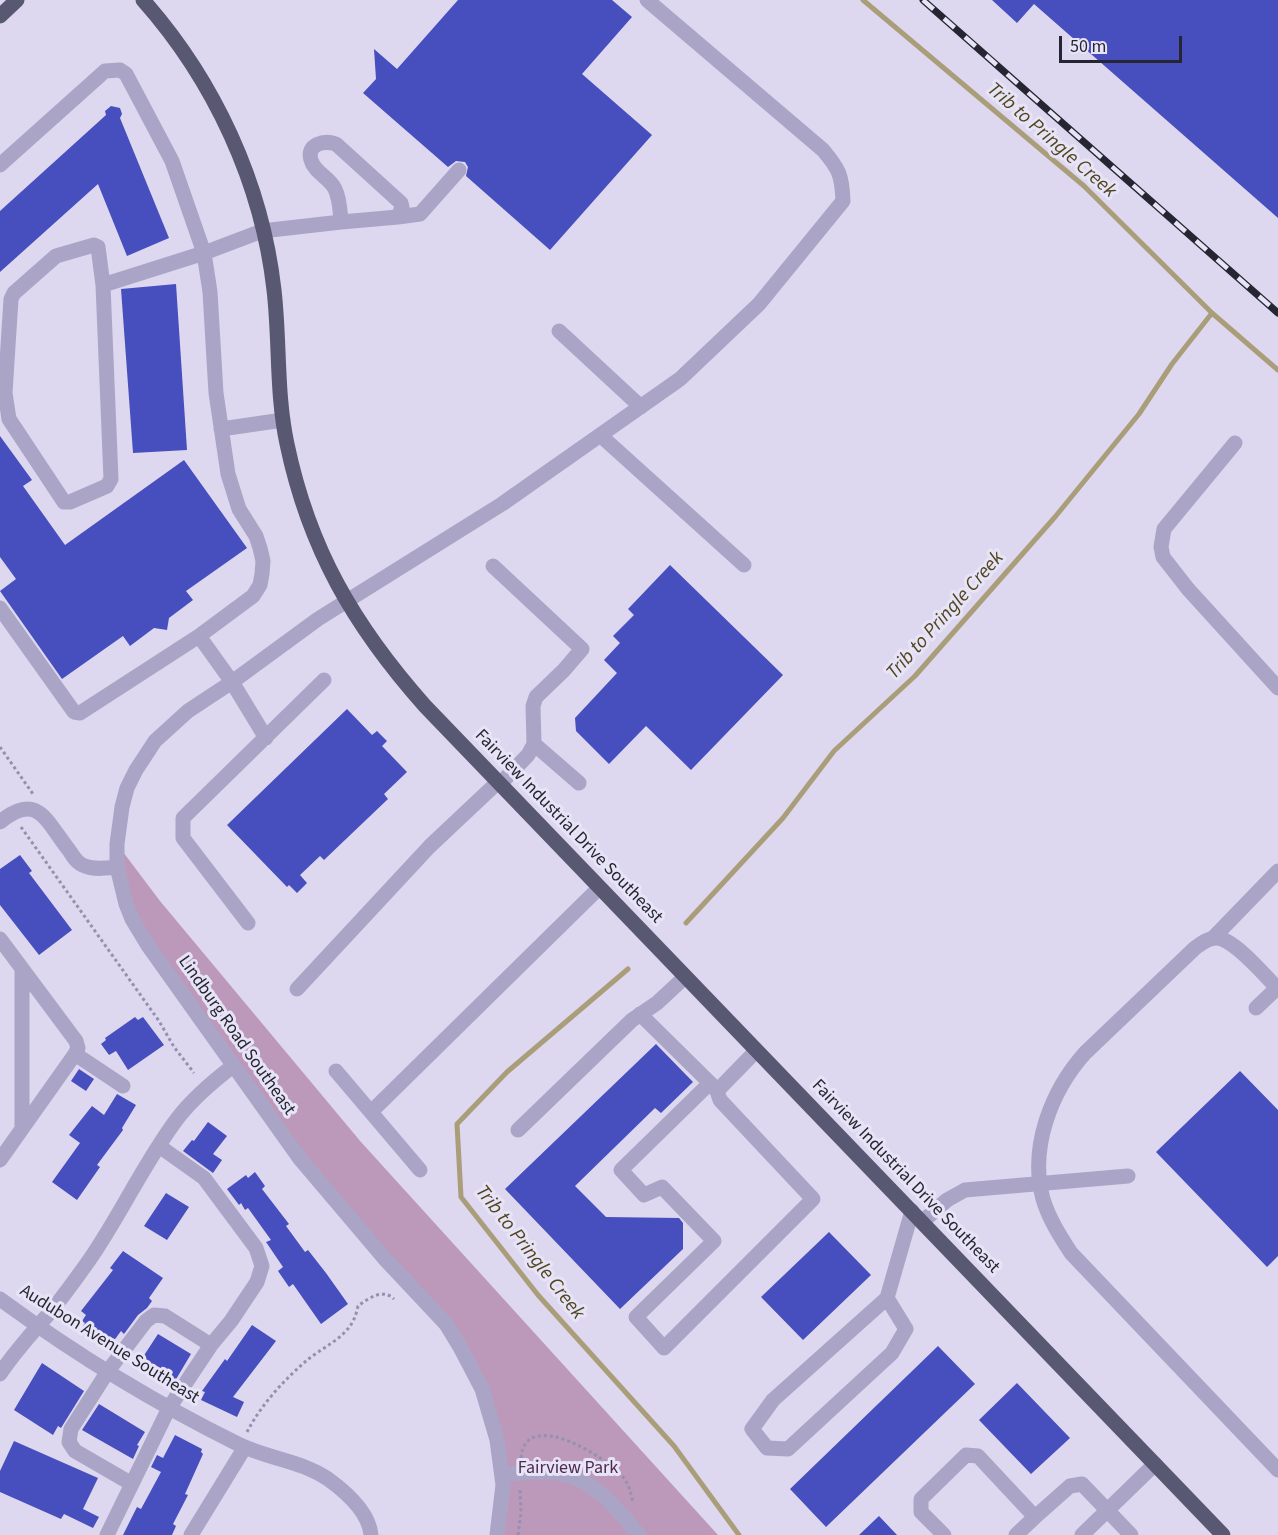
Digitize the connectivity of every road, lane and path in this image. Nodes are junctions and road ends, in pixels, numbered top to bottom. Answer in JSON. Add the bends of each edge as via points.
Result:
{"nodes":[{"id":1,"x":17,"y":0,"type":"edge"},
{"id":2,"x":143,"y":0,"type":"edge"},
{"id":3,"x":647,"y":0,"type":"edge"},
{"id":4,"x":0,"y":16,"type":"edge"},
{"id":5,"x":0,"y":165,"type":"edge"},
{"id":6,"x":459,"y":170,"type":"dead end"},
{"id":7,"x":398,"y":217,"type":"junction"},
{"id":8,"x":341,"y":222,"type":"junction"},
{"id":9,"x":262,"y":231,"type":"junction"},
{"id":10,"x":204,"y":253,"type":"junction"},
{"id":11,"x":103,"y":285,"type":"junction"},
{"id":12,"x":559,"y":331,"type":"dead end"},
{"id":13,"x":641,"y":406,"type":"junction"},
{"id":14,"x":283,"y":420,"type":"junction"},
{"id":15,"x":4,"y":422,"type":"edge"},
{"id":16,"x":221,"y":429,"type":"junction"},
{"id":17,"x":600,"y":435,"type":"junction"},
{"id":18,"x":1235,"y":443,"type":"dead end"},
{"id":19,"x":744,"y":565,"type":"dead end"},
{"id":20,"x":493,"y":566,"type":"dead end"},
{"id":21,"x":345,"y":601,"type":"junction"},
{"id":22,"x":0,"y":608,"type":"edge"},
{"id":23,"x":199,"y":636,"type":"junction"},
{"id":24,"x":324,"y":680,"type":"dead end"},
{"id":25,"x":232,"y":682,"type":"junction"},
{"id":26,"x":1278,"y":688,"type":"edge"},
{"id":27,"x":266,"y":738,"type":"junction"},
{"id":28,"x":534,"y":744,"type":"junction"},
{"id":29,"x":0,"y":747,"type":"edge"},
{"id":30,"x":499,"y":783,"type":"junction"},
{"id":31,"x":579,"y":783,"type":"dead end"},
{"id":32,"x":38,"y":810,"type":"junction"},
{"id":33,"x":6,"y":817,"type":"edge"},
{"id":34,"x":117,"y":867,"type":"junction"},
{"id":35,"x":1278,"y":871,"type":"edge"},
{"id":36,"x":599,"y":888,"type":"junction"},
{"id":37,"x":248,"y":923,"type":"dead end"},
{"id":38,"x":1214,"y":938,"type":"junction"},
{"id":39,"x":0,"y":939,"type":"edge"},
{"id":40,"x":22,"y":969,"type":"junction"},
{"id":41,"x":685,"y":977,"type":"junction"},
{"id":42,"x":1277,"y":988,"type":"edge"},
{"id":43,"x":297,"y":989,"type":"dead end"},
{"id":44,"x":1256,"y":1008,"type":"dead end"},
{"id":45,"x":640,"y":1014,"type":"junction"},
{"id":46,"x":756,"y":1051,"type":"junction"},
{"id":47,"x":75,"y":1054,"type":"junction"},
{"id":48,"x":233,"y":1066,"type":"junction"},
{"id":49,"x":336,"y":1071,"type":"dead end"},
{"id":50,"x":194,"y":1073,"type":"dead end"},
{"id":51,"x":123,"y":1086,"type":"dead end"},
{"id":52,"x":713,"y":1087,"type":"junction"},
{"id":53,"x":371,"y":1112,"type":"junction"},
{"id":54,"x":22,"y":1128,"type":"junction"},
{"id":55,"x":518,"y":1130,"type":"dead end"},
{"id":56,"x":159,"y":1146,"type":"junction"},
{"id":57,"x":0,"y":1160,"type":"edge"},
{"id":58,"x":420,"y":1170,"type":"dead end"},
{"id":59,"x":1128,"y":1176,"type":"dead end"},
{"id":60,"x":1040,"y":1183,"type":"junction"},
{"id":61,"x":917,"y":1217,"type":"junction"},
{"id":62,"x":887,"y":1298,"type":"junction"},
{"id":63,"x":0,"y":1299,"type":"edge"},
{"id":64,"x":394,"y":1299,"type":"dead end"},
{"id":65,"x":38,"y":1326,"type":"junction"},
{"id":66,"x":211,"y":1345,"type":"junction"},
{"id":67,"x":108,"y":1371,"type":"junction"},
{"id":68,"x":0,"y":1374,"type":"edge"},
{"id":69,"x":169,"y":1408,"type":"junction"},
{"id":70,"x":244,"y":1442,"type":"junction"},
{"id":71,"x":1155,"y":1464,"type":"junction"},
{"id":72,"x":1278,"y":1470,"type":"edge"},
{"id":73,"x":502,"y":1474,"type":"junction"},
{"id":74,"x":132,"y":1484,"type":"junction"},
{"id":75,"x":1108,"y":1510,"type":"junction"},
{"id":76,"x":1035,"y":1517,"type":"junction"},
{"id":77,"x":107,"y":1535,"type":"edge"},
{"id":78,"x":191,"y":1535,"type":"edge"},
{"id":79,"x":371,"y":1535,"type":"edge"},
{"id":80,"x":497,"y":1535,"type":"edge"},
{"id":81,"x":639,"y":1535,"type":"edge"},
{"id":82,"x":944,"y":1535,"type":"edge"},
{"id":83,"x":1016,"y":1535,"type":"edge"},
{"id":84,"x":1082,"y":1535,"type":"edge"},
{"id":85,"x":1131,"y":1535,"type":"edge"},
{"id":86,"x":1223,"y":1535,"type":"edge"}],
"edges":[{"from":1,"to":4,"type":"main road"},
{"from":2,"to":9,"type":"main road","name":"Fairview Industrial Drive Southeast","via":[[177,41],[217,106],[243,165]]},
{"from":3,"to":13,"type":"street","name":"Lindburg Road Southeast","via":[[823,150],[842,180],[843,201],[759,304],[680,379]]},
{"from":5,"to":10,"type":"street","via":[[105,71],[120,70],[126,74],[172,161]]},
{"from":6,"to":7,"type":"street","via":[[420,214]]},
{"from":7,"to":8,"type":"street"},
{"from":7,"to":8,"type":"street","via":[[400,203],[336,144],[323,141],[315,145],[311,161],[337,192]]},
{"from":8,"to":9,"type":"street"},
{"from":9,"to":10,"type":"street"},
{"from":9,"to":14,"type":"main road","name":"Fairview Industrial Drive Southeast","via":[[274,289]]},
{"from":10,"to":11,"type":"street"},
{"from":10,"to":16,"type":"street"},
{"from":11,"to":15,"type":"street","via":[[98,248],[93,245],[56,256],[14,293]]},
{"from":11,"to":15,"type":"street","via":[[110,483],[64,502]]},
{"from":12,"to":13,"type":"street"},
{"from":13,"to":17,"type":"street","name":"Lindburg Road Southeast"},
{"from":14,"to":16,"type":"street"},
{"from":14,"to":21,"type":"main road","name":"Fairview Industrial Drive Southeast","via":[[305,509]]},
{"from":16,"to":23,"type":"street","via":[[233,495],[256,536],[263,561],[262,574],[253,596]]},
{"from":17,"to":19,"type":"street"},
{"from":17,"to":21,"type":"street","name":"Lindburg Road Southeast","via":[[502,504]]},
{"from":18,"to":26,"type":"street","via":[[1164,529],[1161,547],[1163,557],[1188,589]]},
{"from":20,"to":28,"type":"street","via":[[582,649],[536,697]]},
{"from":21,"to":25,"type":"street","name":"Lindburg Road Southeast"},
{"from":21,"to":30,"type":"main road","name":"Fairview Industrial Drive Southeast","via":[[393,670]]},
{"from":22,"to":23,"type":"street","via":[[74,712],[80,713]]},
{"from":23,"to":25,"type":"street"},
{"from":24,"to":27,"type":"street"},
{"from":25,"to":27,"type":"street"},
{"from":25,"to":34,"type":"street","name":"Lindburg Road Southeast","via":[[168,728],[136,770],[122,807]]},
{"from":27,"to":37,"type":"street","via":[[183,818],[183,838]]},
{"from":28,"to":30,"type":"street"},
{"from":28,"to":31,"type":"street"},
{"from":29,"to":32,"type":"path","via":[[33,793]]},
{"from":30,"to":36,"type":"main road","name":"Fairview Industrial Drive Southeast"},
{"from":30,"to":43,"type":"street","via":[[430,846]]},
{"from":32,"to":33,"type":"street","via":[[19,809]]},
{"from":32,"to":34,"type":"street","via":[[78,862],[91,868]]},
{"from":33,"to":50,"type":"path"},
{"from":34,"to":48,"type":"street","name":"Lindburg Road Southeast","via":[[138,931]]},
{"from":35,"to":38,"type":"street"},
{"from":36,"to":41,"type":"main road","name":"Fairview Industrial Drive Southeast"},
{"from":36,"to":53,"type":"street"},
{"from":38,"to":42,"type":"street","via":[[1229,941]]},
{"from":38,"to":60,"type":"street","via":[[1195,948],[1070,1071],[1045,1125]]},
{"from":39,"to":40,"type":"street"},
{"from":40,"to":47,"type":"street","via":[[76,1041]]},
{"from":40,"to":54,"type":"street"},
{"from":41,"to":45,"type":"street"},
{"from":41,"to":46,"type":"main road","name":"Fairview Industrial Drive Southeast"},
{"from":42,"to":44,"type":"street"},
{"from":45,"to":52,"type":"street"},
{"from":45,"to":55,"type":"street"},
{"from":46,"to":52,"type":"street"},
{"from":46,"to":61,"type":"main road","name":"Fairview Industrial Drive Southeast"},
{"from":47,"to":51,"type":"street"},
{"from":47,"to":54,"type":"street"},
{"from":48,"to":56,"type":"street","via":[[189,1104]]},
{"from":48,"to":73,"type":"street","name":"Lindburg Road Southeast","via":[[328,1193],[446,1324],[482,1389]]},
{"from":49,"to":53,"type":"street"},
{"from":52,"to":52,"type":"street","via":[[720,1100],[813,1199],[664,1348],[636,1317],[714,1241],[663,1187],[644,1195],[621,1170]]},
{"from":53,"to":58,"type":"street"},
{"from":54,"to":57,"type":"street"},
{"from":56,"to":65,"type":"street","via":[[112,1226]]},
{"from":56,"to":66,"type":"street","via":[[204,1178],[261,1257],[261,1275]]},
{"from":59,"to":60,"type":"street"},
{"from":60,"to":61,"type":"street","via":[[965,1190]]},
{"from":60,"to":72,"type":"street","via":[[1048,1215],[1081,1265]]},
{"from":61,"to":62,"type":"street"},
{"from":61,"to":71,"type":"main road","name":"Fairview Industrial Drive Southeast"},
{"from":62,"to":62,"type":"street","via":[[906,1329],[891,1353],[788,1449],[767,1448],[752,1429],[773,1400]]},
{"from":63,"to":65,"type":"street","name":"Audubon Avenue Southeast"},
{"from":64,"to":70,"type":"path","via":[[389,1294],[380,1294],[358,1306],[347,1329],[286,1380],[254,1420]]},
{"from":65,"to":67,"type":"street","name":"Audubon Avenue Southeast"},
{"from":65,"to":68,"type":"street"},
{"from":66,"to":67,"type":"street","via":[[165,1316],[154,1315]]},
{"from":66,"to":69,"type":"street"},
{"from":67,"to":69,"type":"street","name":"Audubon Avenue Southeast"},
{"from":67,"to":74,"type":"street","via":[[71,1429],[69,1442],[75,1451]]},
{"from":69,"to":70,"type":"street","name":"Audubon Avenue Southeast"},
{"from":69,"to":74,"type":"street"},
{"from":70,"to":78,"type":"street"},
{"from":70,"to":79,"type":"street","name":"Audubon Avenue Southeast","via":[[328,1479],[370,1523]]},
{"from":71,"to":75,"type":"street"},
{"from":71,"to":86,"type":"main road","name":"Fairview Industrial Drive Southeast"},
{"from":73,"to":80,"type":"street","name":"Lindburg Road Southeast"},
{"from":73,"to":81,"type":"street","via":[[556,1472],[578,1478],[596,1488]]},
{"from":74,"to":77,"type":"street"},
{"from":75,"to":76,"type":"street","via":[[1082,1484],[1070,1486]]},
{"from":75,"to":84,"type":"street"},
{"from":75,"to":85,"type":"street"},
{"from":76,"to":82,"type":"street","via":[[978,1456],[966,1455],[921,1499],[921,1512]]},
{"from":76,"to":83,"type":"street"}]}
